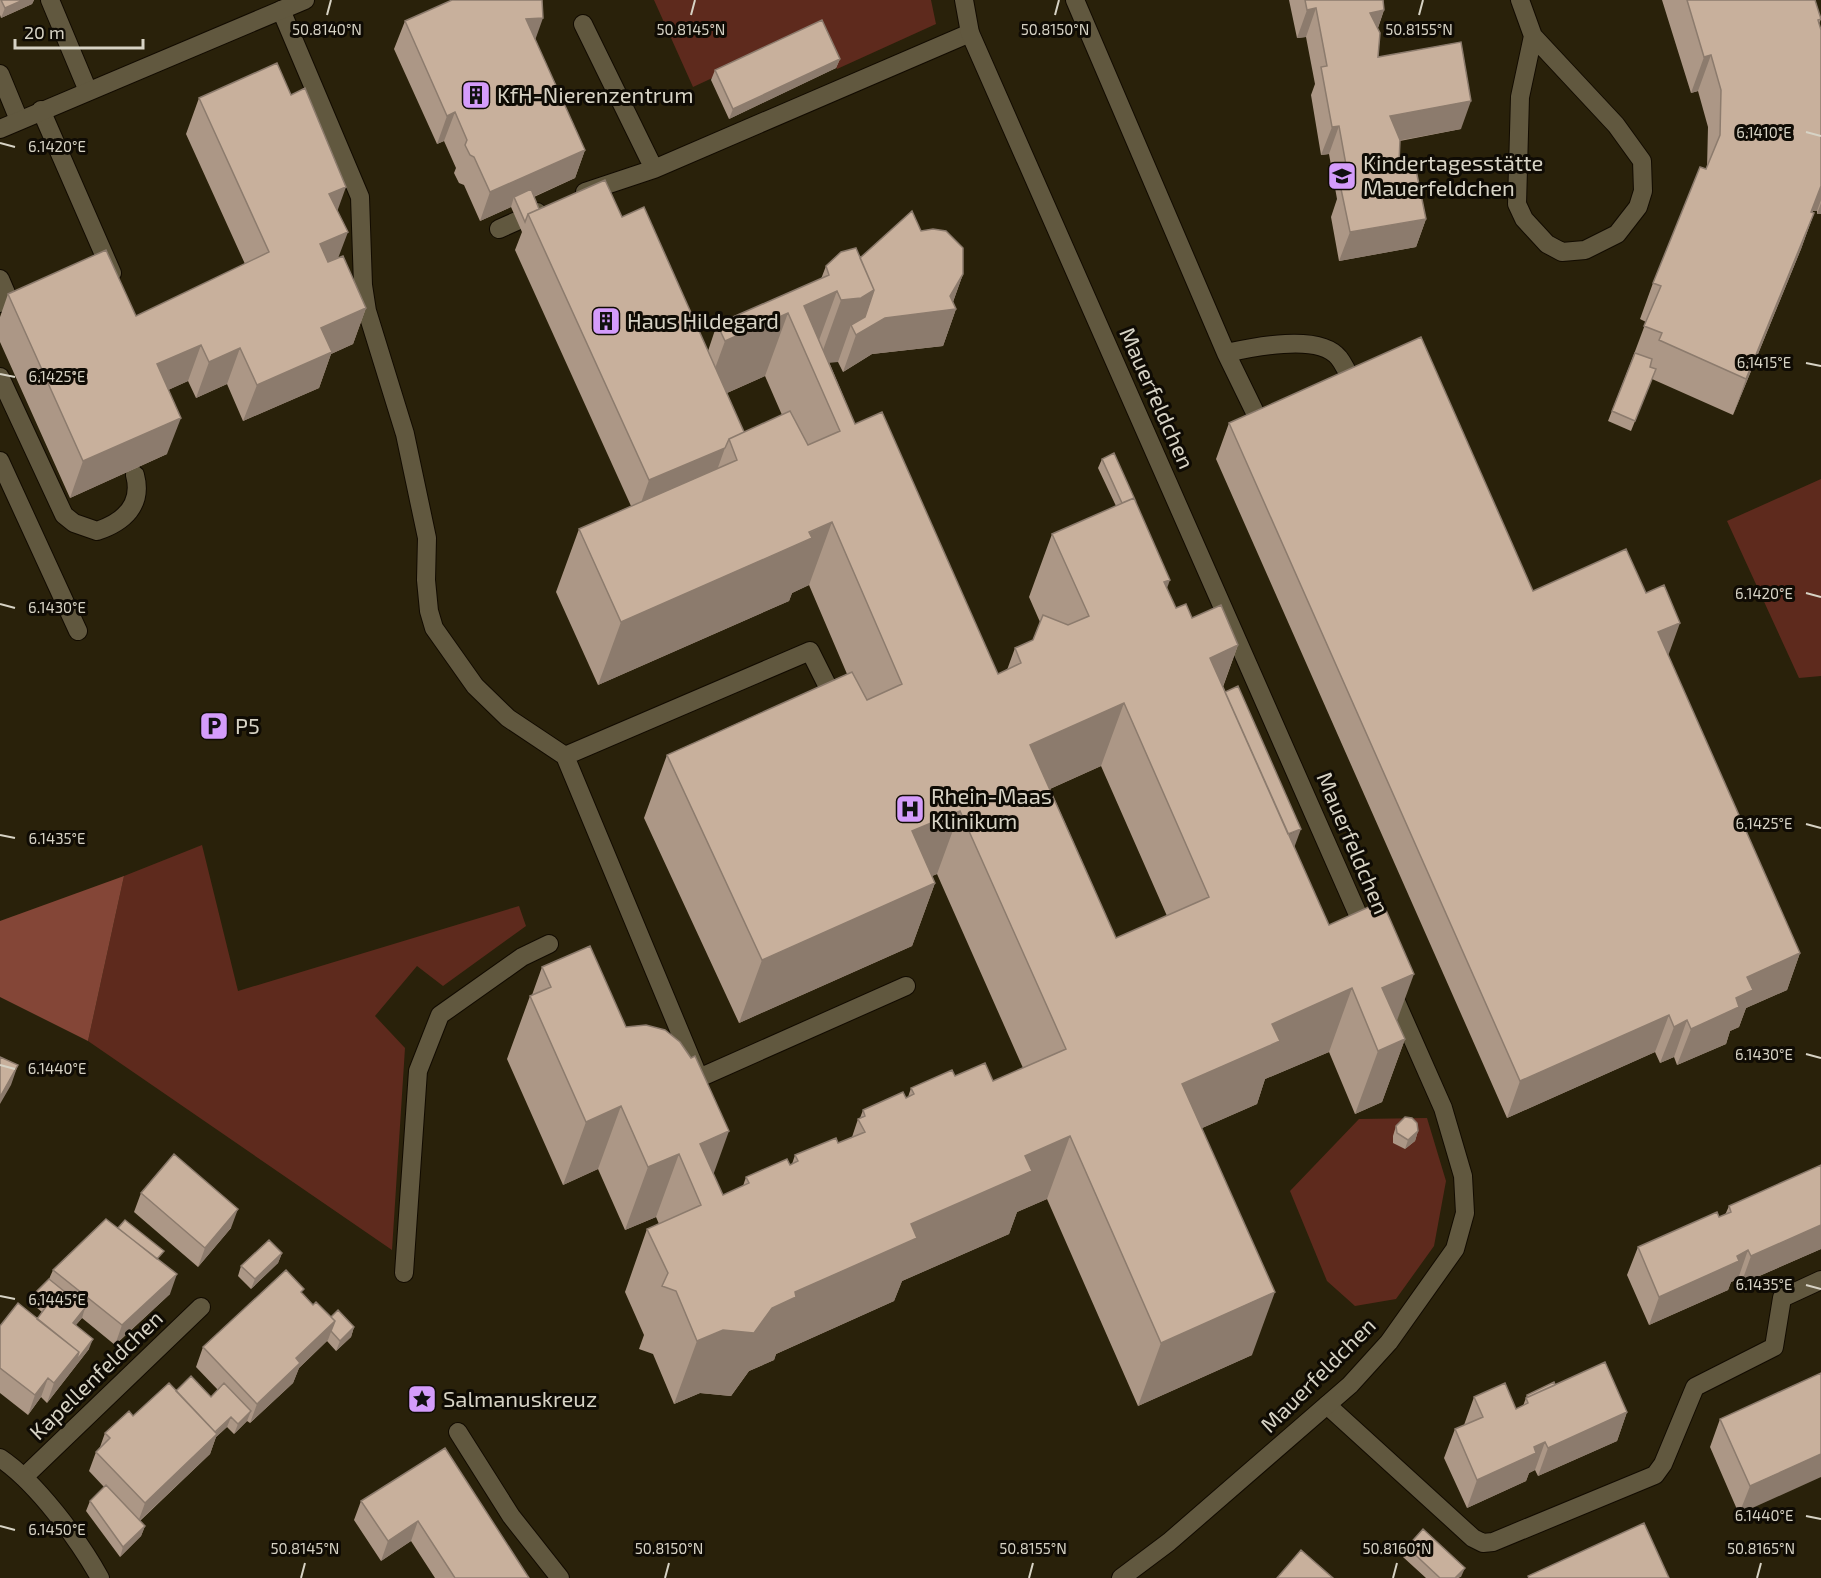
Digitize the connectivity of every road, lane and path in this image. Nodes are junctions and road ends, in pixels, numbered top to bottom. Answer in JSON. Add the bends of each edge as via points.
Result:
{"nodes":[{"id":1,"x":50,"y":0,"type":"edge"},
{"id":2,"x":305,"y":0,"type":"edge"},
{"id":3,"x":964,"y":0,"type":"edge"},
{"id":4,"x":1075,"y":0,"type":"edge"},
{"id":5,"x":1520,"y":0,"type":"edge"},
{"id":6,"x":281,"y":10,"type":"junction"},
{"id":7,"x":583,"y":24,"type":"dead end"},
{"id":8,"x":970,"y":33,"type":"junction"},
{"id":9,"x":1533,"y":36,"type":"junction"},
{"id":10,"x":0,"y":74,"type":"edge"},
{"id":11,"x":88,"y":91,"type":"junction"},
{"id":12,"x":41,"y":110,"type":"junction"},
{"id":13,"x":19,"y":120,"type":"junction"},
{"id":14,"x":0,"y":129,"type":"edge"},
{"id":15,"x":654,"y":169,"type":"junction"},
{"id":16,"x":572,"y":196,"type":"edge"},
{"id":17,"x":551,"y":206,"type":"edge"},
{"id":18,"x":499,"y":229,"type":"dead end"},
{"id":19,"x":0,"y":279,"type":"edge"},
{"id":20,"x":121,"y":294,"type":"edge"},
{"id":21,"x":0,"y":303,"type":"edge"},
{"id":22,"x":1226,"y":353,"type":"junction"},
{"id":23,"x":0,"y":377,"type":"edge"},
{"id":24,"x":1358,"y":395,"type":"edge"},
{"id":25,"x":1266,"y":437,"type":"edge"},
{"id":26,"x":0,"y":461,"type":"edge"},
{"id":27,"x":135,"y":475,"type":"edge"},
{"id":28,"x":78,"y":631,"type":"dead end"},
{"id":29,"x":846,"y":724,"type":"edge"},
{"id":30,"x":565,"y":756,"type":"junction"},
{"id":31,"x":549,"y":944,"type":"dead end"},
{"id":32,"x":1374,"y":952,"type":"edge"},
{"id":33,"x":1384,"y":974,"type":"edge"},
{"id":34,"x":906,"y":986,"type":"dead end"},
{"id":35,"x":404,"y":1273,"type":"dead end"},
{"id":36,"x":1821,"y":1280,"type":"edge"},
{"id":37,"x":201,"y":1307,"type":"dead end"},
{"id":38,"x":1327,"y":1405,"type":"junction"},
{"id":39,"x":458,"y":1432,"type":"dead end"},
{"id":40,"x":0,"y":1458,"type":"edge"},
{"id":41,"x":24,"y":1477,"type":"junction"},
{"id":42,"x":100,"y":1578,"type":"edge"},
{"id":43,"x":560,"y":1578,"type":"edge"},
{"id":44,"x":1121,"y":1578,"type":"edge"}],
"edges":[{"from":1,"to":11,"type":"street"},
{"from":2,"to":6,"type":"street"},
{"from":3,"to":8,"type":"street","name":"Mauerfeldchen"},
{"from":4,"to":22,"type":"street"},
{"from":5,"to":9,"type":"street"},
{"from":6,"to":11,"type":"street"},
{"from":6,"to":30,"type":"street","via":[[360,197],[367,311],[405,434],[428,538],[426,580],[434,627],[475,686],[500,710]]},
{"from":7,"to":15,"type":"street"},
{"from":8,"to":15,"type":"street"},
{"from":8,"to":32,"type":"street","name":"Mauerfeldchen"},
{"from":9,"to":9,"type":"street","via":[[1520,97],[1517,204],[1547,244],[1562,252],[1585,250],[1617,234],[1638,207],[1643,191],[1642,161],[1616,125]]},
{"from":10,"to":13,"type":"street"},
{"from":11,"to":12,"type":"street"},
{"from":12,"to":13,"type":"street"},
{"from":12,"to":20,"type":"street"},
{"from":13,"to":14,"type":"street"},
{"from":15,"to":16,"type":"street"},
{"from":17,"to":18,"type":"street"},
{"from":19,"to":21,"type":"street","via":[[6,293],[6,301]]},
{"from":22,"to":24,"type":"street","via":[[1290,344],[1323,347],[1338,356]]},
{"from":22,"to":25,"type":"street"},
{"from":23,"to":27,"type":"street","via":[[64,515],[74,523],[98,531],[124,518],[136,499]]},
{"from":26,"to":28,"type":"street"},
{"from":29,"to":30,"type":"street","via":[[810,651]]},
{"from":30,"to":34,"type":"street","via":[[699,1078]]},
{"from":31,"to":35,"type":"street","via":[[522,957],[440,1015],[418,1071]]},
{"from":33,"to":38,"type":"street","name":"Mauerfeldchen","via":[[1443,1108],[1463,1176],[1465,1213],[1455,1249],[1389,1342]]},
{"from":36,"to":38,"type":"street","via":[[1782,1298],[1774,1347],[1695,1387],[1655,1475],[1493,1542],[1473,1538]]},
{"from":37,"to":41,"type":"street","name":"Kapellenfeldchen"},
{"from":38,"to":44,"type":"street","name":"Mauerfeldchen","via":[[1169,1542]]},
{"from":39,"to":43,"type":"street","via":[[511,1516]]},
{"from":40,"to":41,"type":"street"},
{"from":41,"to":42,"type":"street"}]}
